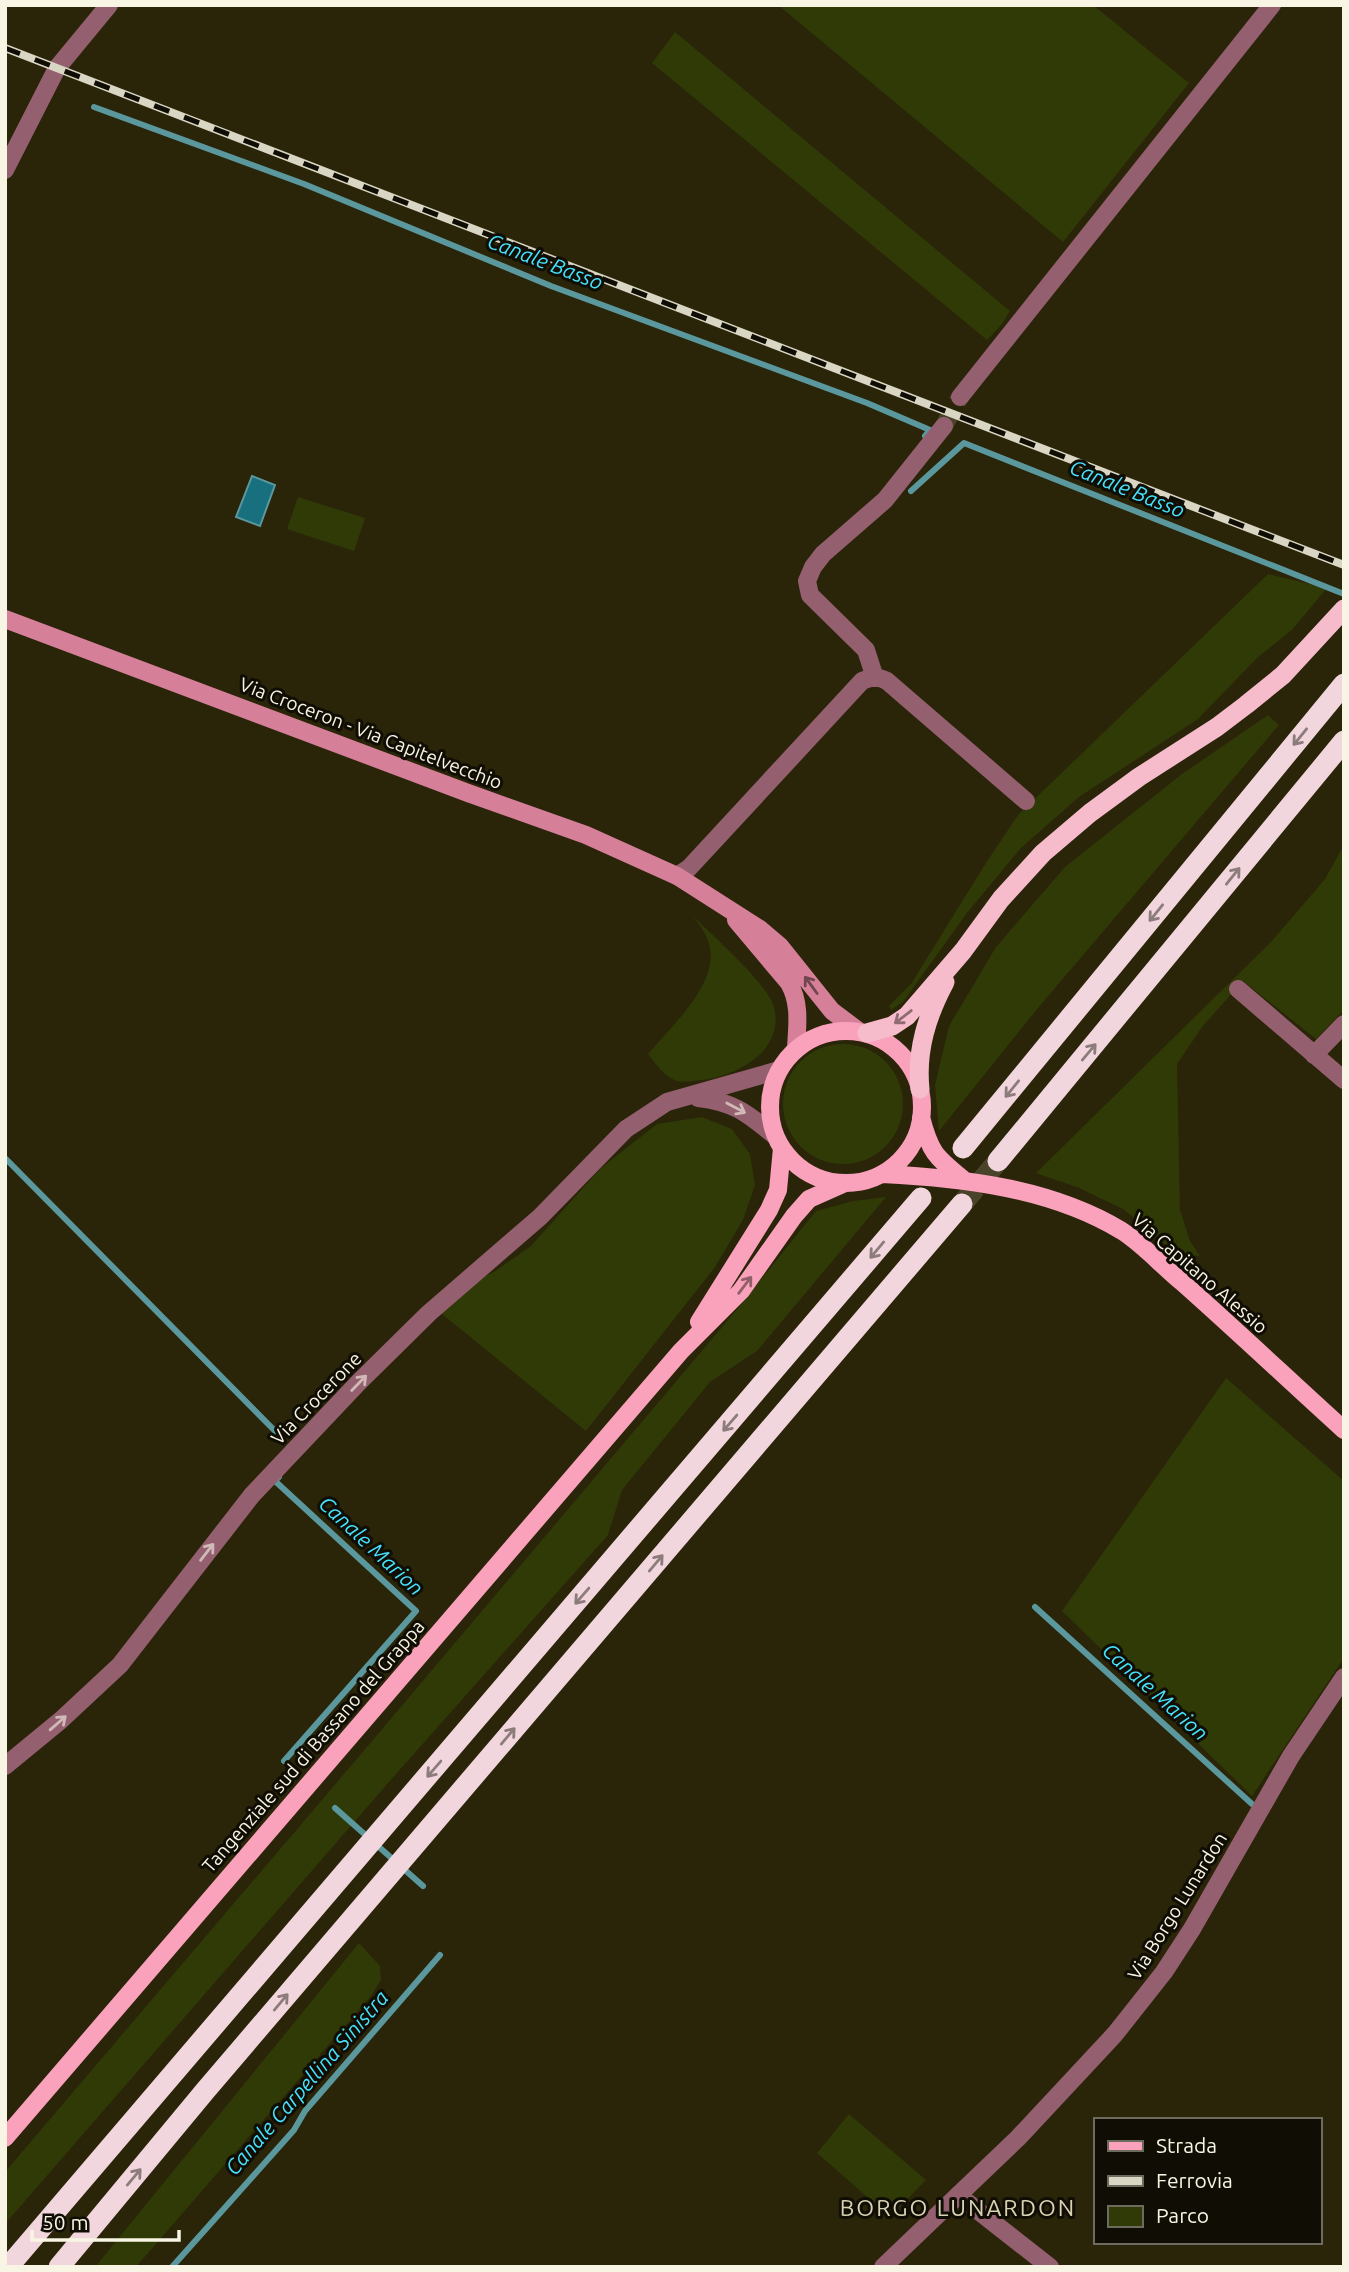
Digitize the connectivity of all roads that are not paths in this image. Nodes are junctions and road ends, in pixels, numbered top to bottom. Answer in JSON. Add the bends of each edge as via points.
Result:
{"nodes":[{"id":1,"x":108,"y":5,"type":"edge"},
{"id":2,"x":1272,"y":5,"type":"edge"},
{"id":3,"x":5,"y":170,"type":"edge"},
{"id":4,"x":960,"y":397,"type":"tunnel mouth"},
{"id":5,"x":944,"y":426,"type":"tunnel mouth"},
{"id":6,"x":1344,"y":609,"type":"edge"},
{"id":7,"x":5,"y":619,"type":"edge"},
{"id":8,"x":875,"y":678,"type":"junction"},
{"id":9,"x":1344,"y":684,"type":"edge"},
{"id":10,"x":1344,"y":741,"type":"edge"},
{"id":11,"x":1026,"y":801,"type":"dead end"},
{"id":12,"x":677,"y":876,"type":"junction"},
{"id":13,"x":721,"y":905,"type":"junction"},
{"id":14,"x":962,"y":951,"type":"junction"},
{"id":15,"x":1238,"y":989,"type":"dead end"},
{"id":16,"x":1344,"y":1024,"type":"edge"},
{"id":17,"x":864,"y":1033,"type":"junction"},
{"id":18,"x":796,"y":1049,"type":"junction"},
{"id":19,"x":1314,"y":1055,"type":"junction"},
{"id":20,"x":779,"y":1070,"type":"junction"},
{"id":21,"x":1344,"y":1080,"type":"edge"},
{"id":22,"x":920,"y":1089,"type":"junction"},
{"id":23,"x":691,"y":1097,"type":"junction"},
{"id":24,"x":921,"y":1118,"type":"junction"},
{"id":25,"x":778,"y":1142,"type":"junction"},
{"id":26,"x":963,"y":1148,"type":"dead end"},
{"id":27,"x":998,"y":1161,"type":"tunnel mouth"},
{"id":28,"x":882,"y":1174,"type":"junction"},
{"id":29,"x":964,"y":1180,"type":"junction"},
{"id":30,"x":845,"y":1183,"type":"junction"},
{"id":31,"x":921,"y":1198,"type":"dead end"},
{"id":32,"x":962,"y":1204,"type":"tunnel mouth"},
{"id":33,"x":681,"y":1351,"type":"junction"},
{"id":34,"x":1344,"y":1430,"type":"edge"},
{"id":35,"x":1344,"y":1677,"type":"edge"},
{"id":36,"x":5,"y":1766,"type":"edge"},
{"id":37,"x":5,"y":2138,"type":"edge"},
{"id":38,"x":958,"y":2195,"type":"junction"},
{"id":39,"x":8,"y":2267,"type":"edge"},
{"id":40,"x":60,"y":2267,"type":"edge"},
{"id":41,"x":883,"y":2267,"type":"edge"},
{"id":42,"x":1050,"y":2267,"type":"edge"}],
"edges":[{"from":1,"to":3,"type":"street","via":[[57,68]]},
{"from":2,"to":4,"type":"street"},
{"from":5,"to":8,"type":"street","via":[[885,500],[823,554],[807,581],[810,595],[866,650]]},
{"from":6,"to":14,"type":"highway","name":"Tangenziale sud di Bassano del Grappa","via":[[1283,674],[1246,705],[1139,777],[1043,853]]},
{"from":7,"to":12,"type":"main road","name":"Via Croceron - Via Capitelvecchio","via":[[586,835]]},
{"from":8,"to":11,"type":"street","via":[[887,681]]},
{"from":8,"to":12,"type":"street","via":[[862,681]]},
{"from":9,"to":26,"type":"highway","one_way":true},
{"from":27,"to":10,"type":"highway","one_way":true},
{"from":12,"to":13,"type":"main road","name":"Via Croceron - Via Capitelvecchio"},
{"from":17,"to":13,"type":"main road","one_way":true,"via":[[832,1012],[780,946]]},
{"from":13,"to":18,"type":"main road","via":[[795,993]]},
{"from":14,"to":17,"type":"highway","name":"Tangenziale sud di Bassano del Grappa","one_way":true,"via":[[907,1016],[892,1026]]},
{"from":14,"to":22,"type":"highway","name":"Tangenziale sud di Bassano del Grappa","via":[[925,1029],[918,1062]]},
{"from":15,"to":19,"type":"street"},
{"from":16,"to":19,"type":"street"},
{"from":17,"to":18,"type":"main road","name":"Tangenziale sud di Bassano del Grappa","via":[[826,1033]]},
{"from":17,"to":22,"type":"main road","name":"Tangenziale sud di Bassano del Grappa","via":[[901,1054]]},
{"from":18,"to":20,"type":"main road","name":"Tangenziale sud di Bassano del Grappa"},
{"from":19,"to":21,"type":"street"},
{"from":20,"to":23,"type":"street","name":"Via Crocerone"},
{"from":20,"to":25,"type":"main road","name":"Tangenziale sud di Bassano del Grappa","via":[[770,1102]]},
{"from":22,"to":24,"type":"main road","name":"Tangenziale sud di Bassano del Grappa"},
{"from":23,"to":25,"type":"street","name":"Via Crocerone","one_way":true,"via":[[723,1101],[745,1112]]},
{"from":36,"to":23,"type":"street","name":"Via Crocerone","one_way":true,"via":[[120,1665],[252,1495],[429,1313],[540,1217],[626,1129],[667,1102]]},
{"from":24,"to":28,"type":"main road","name":"Tangenziale sud di Bassano del Grappa","via":[[914,1140],[900,1160]]},
{"from":24,"to":29,"type":"main road","name":"Via Capitano Alessio","via":[[936,1157]]},
{"from":25,"to":30,"type":"main road","name":"Tangenziale sud di Bassano del Grappa","via":[[799,1167],[820,1179]]},
{"from":25,"to":33,"type":"main road","name":"Tangenziale sud di Bassano del Grappa","via":[[780,1182],[769,1210]]},
{"from":28,"to":29,"type":"main road","name":"Via Capitano Alessio"},
{"from":28,"to":30,"type":"main road","name":"Tangenziale sud di Bassano del Grappa"},
{"from":29,"to":34,"type":"main road","name":"Via Capitano Alessio","via":[[1078,1209],[1124,1232]]},
{"from":33,"to":30,"type":"main road","name":"Tangenziale sud di Bassano del Grappa","one_way":true,"via":[[741,1291],[809,1199]]},
{"from":31,"to":39,"type":"highway","one_way":true},
{"from":40,"to":32,"type":"highway","one_way":true,"via":[[214,2080]]},
{"from":33,"to":37,"type":"main road","name":"Tangenziale sud di Bassano del Grappa"},
{"from":35,"to":38,"type":"street","name":"Via Borgo Lunardon","via":[[1164,1972],[1115,2034]]},
{"from":38,"to":41,"type":"street","name":"Via Borgo Lunardon"},
{"from":38,"to":42,"type":"street"}]}
